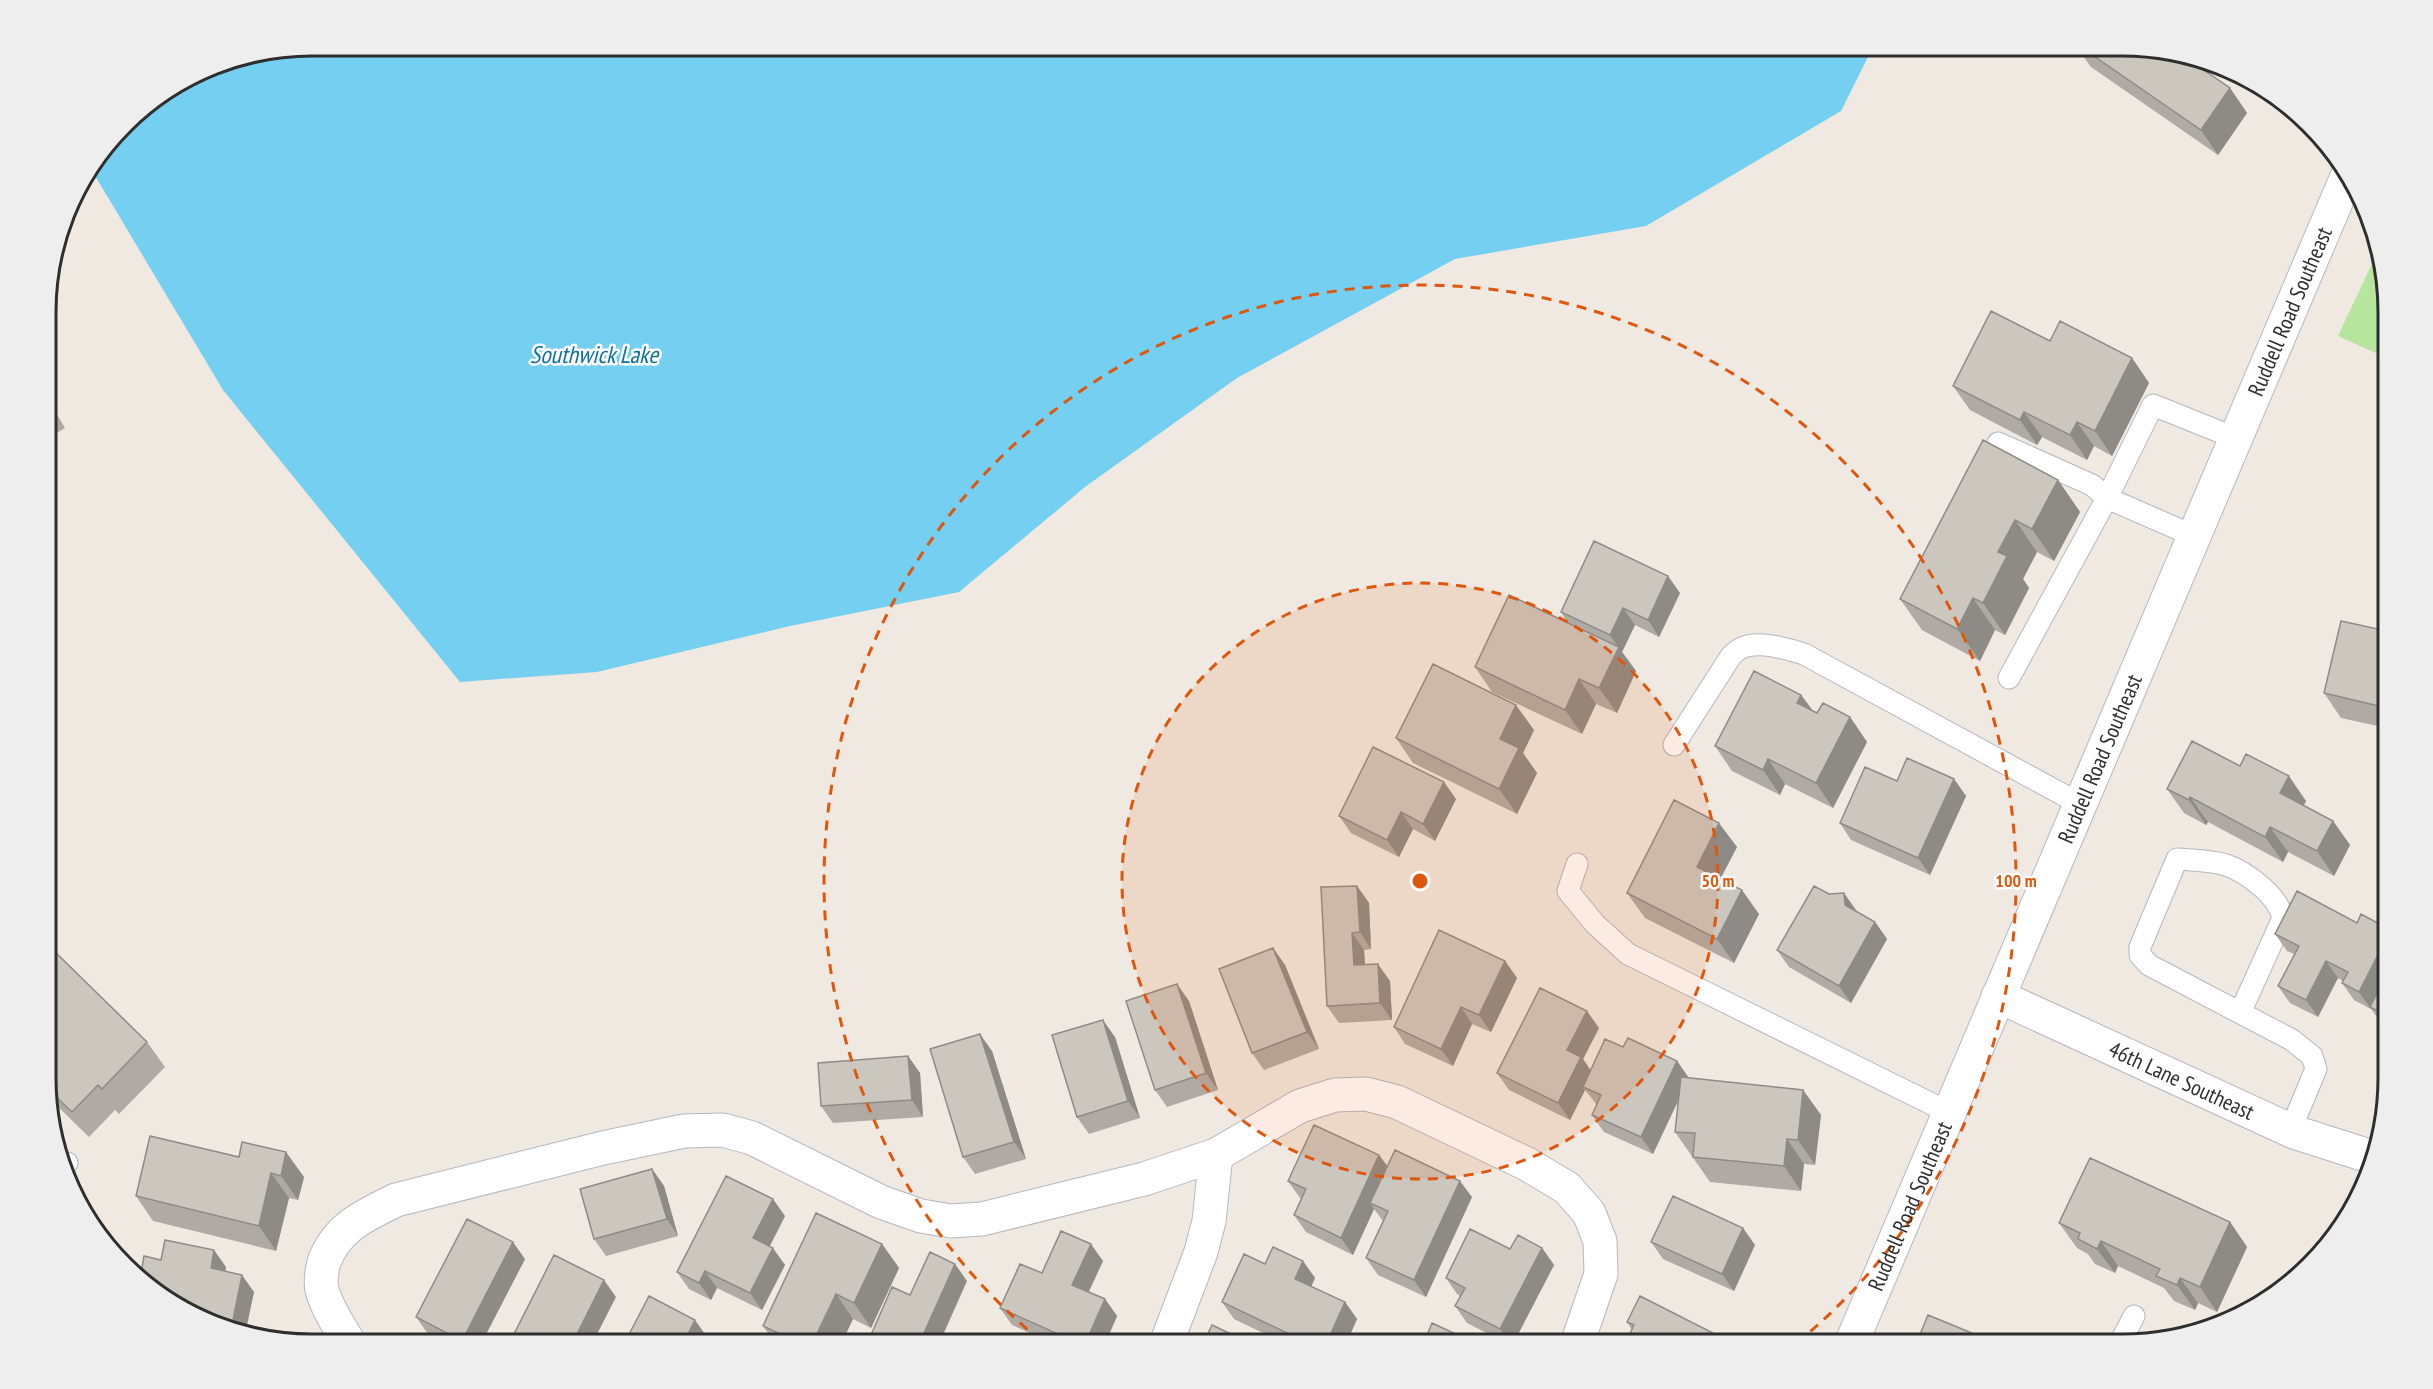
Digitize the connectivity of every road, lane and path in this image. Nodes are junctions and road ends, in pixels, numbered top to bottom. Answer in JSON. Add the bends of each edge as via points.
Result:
{"nodes":[{"id":1,"x":2344,"y":184,"type":"edge"},
{"id":2,"x":2235,"y":438,"type":"junction"},
{"id":3,"x":1998,"y":443,"type":"dead end"},
{"id":4,"x":2107,"y":498,"type":"junction"},
{"id":5,"x":2194,"y":536,"type":"junction"},
{"id":6,"x":2009,"y":678,"type":"dead end"},
{"id":7,"x":1674,"y":745,"type":"dead end"},
{"id":8,"x":2080,"y":804,"type":"junction"},
{"id":9,"x":1577,"y":864,"type":"dead end"},
{"id":10,"x":1998,"y":996,"type":"junction"},
{"id":11,"x":2241,"y":1013,"type":"junction"},
{"id":12,"x":1948,"y":1112,"type":"junction"},
{"id":13,"x":2290,"y":1131,"type":"junction"},
{"id":14,"x":1216,"y":1155,"type":"junction"},
{"id":15,"x":2366,"y":1155,"type":"edge"},
{"id":16,"x":2134,"y":1316,"type":"dead end"},
{"id":17,"x":343,"y":1334,"type":"edge"},
{"id":18,"x":1170,"y":1334,"type":"edge"},
{"id":19,"x":1580,"y":1334,"type":"edge"},
{"id":20,"x":1855,"y":1334,"type":"edge"},
{"id":21,"x":2125,"y":1334,"type":"edge"}],
"edges":[{"from":1,"to":2,"type":"street","name":"Ruddell Road Southeast"},
{"from":2,"to":4,"type":"lane","via":[[2153,405]]},
{"from":2,"to":5,"type":"street","name":"Ruddell Road Southeast"},
{"from":3,"to":4,"type":"lane","via":[[2092,484]]},
{"from":4,"to":5,"type":"lane"},
{"from":4,"to":6,"type":"lane"},
{"from":5,"to":8,"type":"street","name":"Ruddell Road Southeast"},
{"from":7,"to":8,"type":"lane","via":[[1731,656],[1745,646],[1778,647],[1804,654]]},
{"from":8,"to":10,"type":"street","name":"Ruddell Road Southeast"},
{"from":9,"to":12,"type":"lane","via":[[1568,891],[1595,924],[1628,954]]},
{"from":10,"to":12,"type":"street","name":"Ruddell Road Southeast"},
{"from":10,"to":13,"type":"street","name":"46th Lane Southeast"},
{"from":11,"to":11,"type":"lane","via":[[2149,965],[2140,955],[2177,860],[2215,862],[2240,869],[2269,893],[2281,909],[2283,918]]},
{"from":11,"to":13,"type":"lane","via":[[2292,1040],[2312,1056],[2316,1069]]},
{"from":12,"to":20,"type":"street","name":"Ruddell Road Southeast"},
{"from":13,"to":15,"type":"street","name":"46th Lane Southeast"},
{"from":14,"to":17,"type":"street","via":[[1144,1179],[982,1219],[951,1221],[921,1216],[881,1202],[752,1138],[723,1130],[684,1131],[396,1200],[369,1214],[341,1232],[322,1269],[322,1288]]},
{"from":14,"to":18,"type":"street","via":[[1209,1221],[1201,1252]]},
{"from":14,"to":19,"type":"street","via":[[1300,1106],[1335,1095],[1366,1095],[1397,1102],[1527,1164],[1567,1188],[1589,1213],[1600,1241],[1601,1274]]},
{"from":16,"to":21,"type":"lane"}]}
